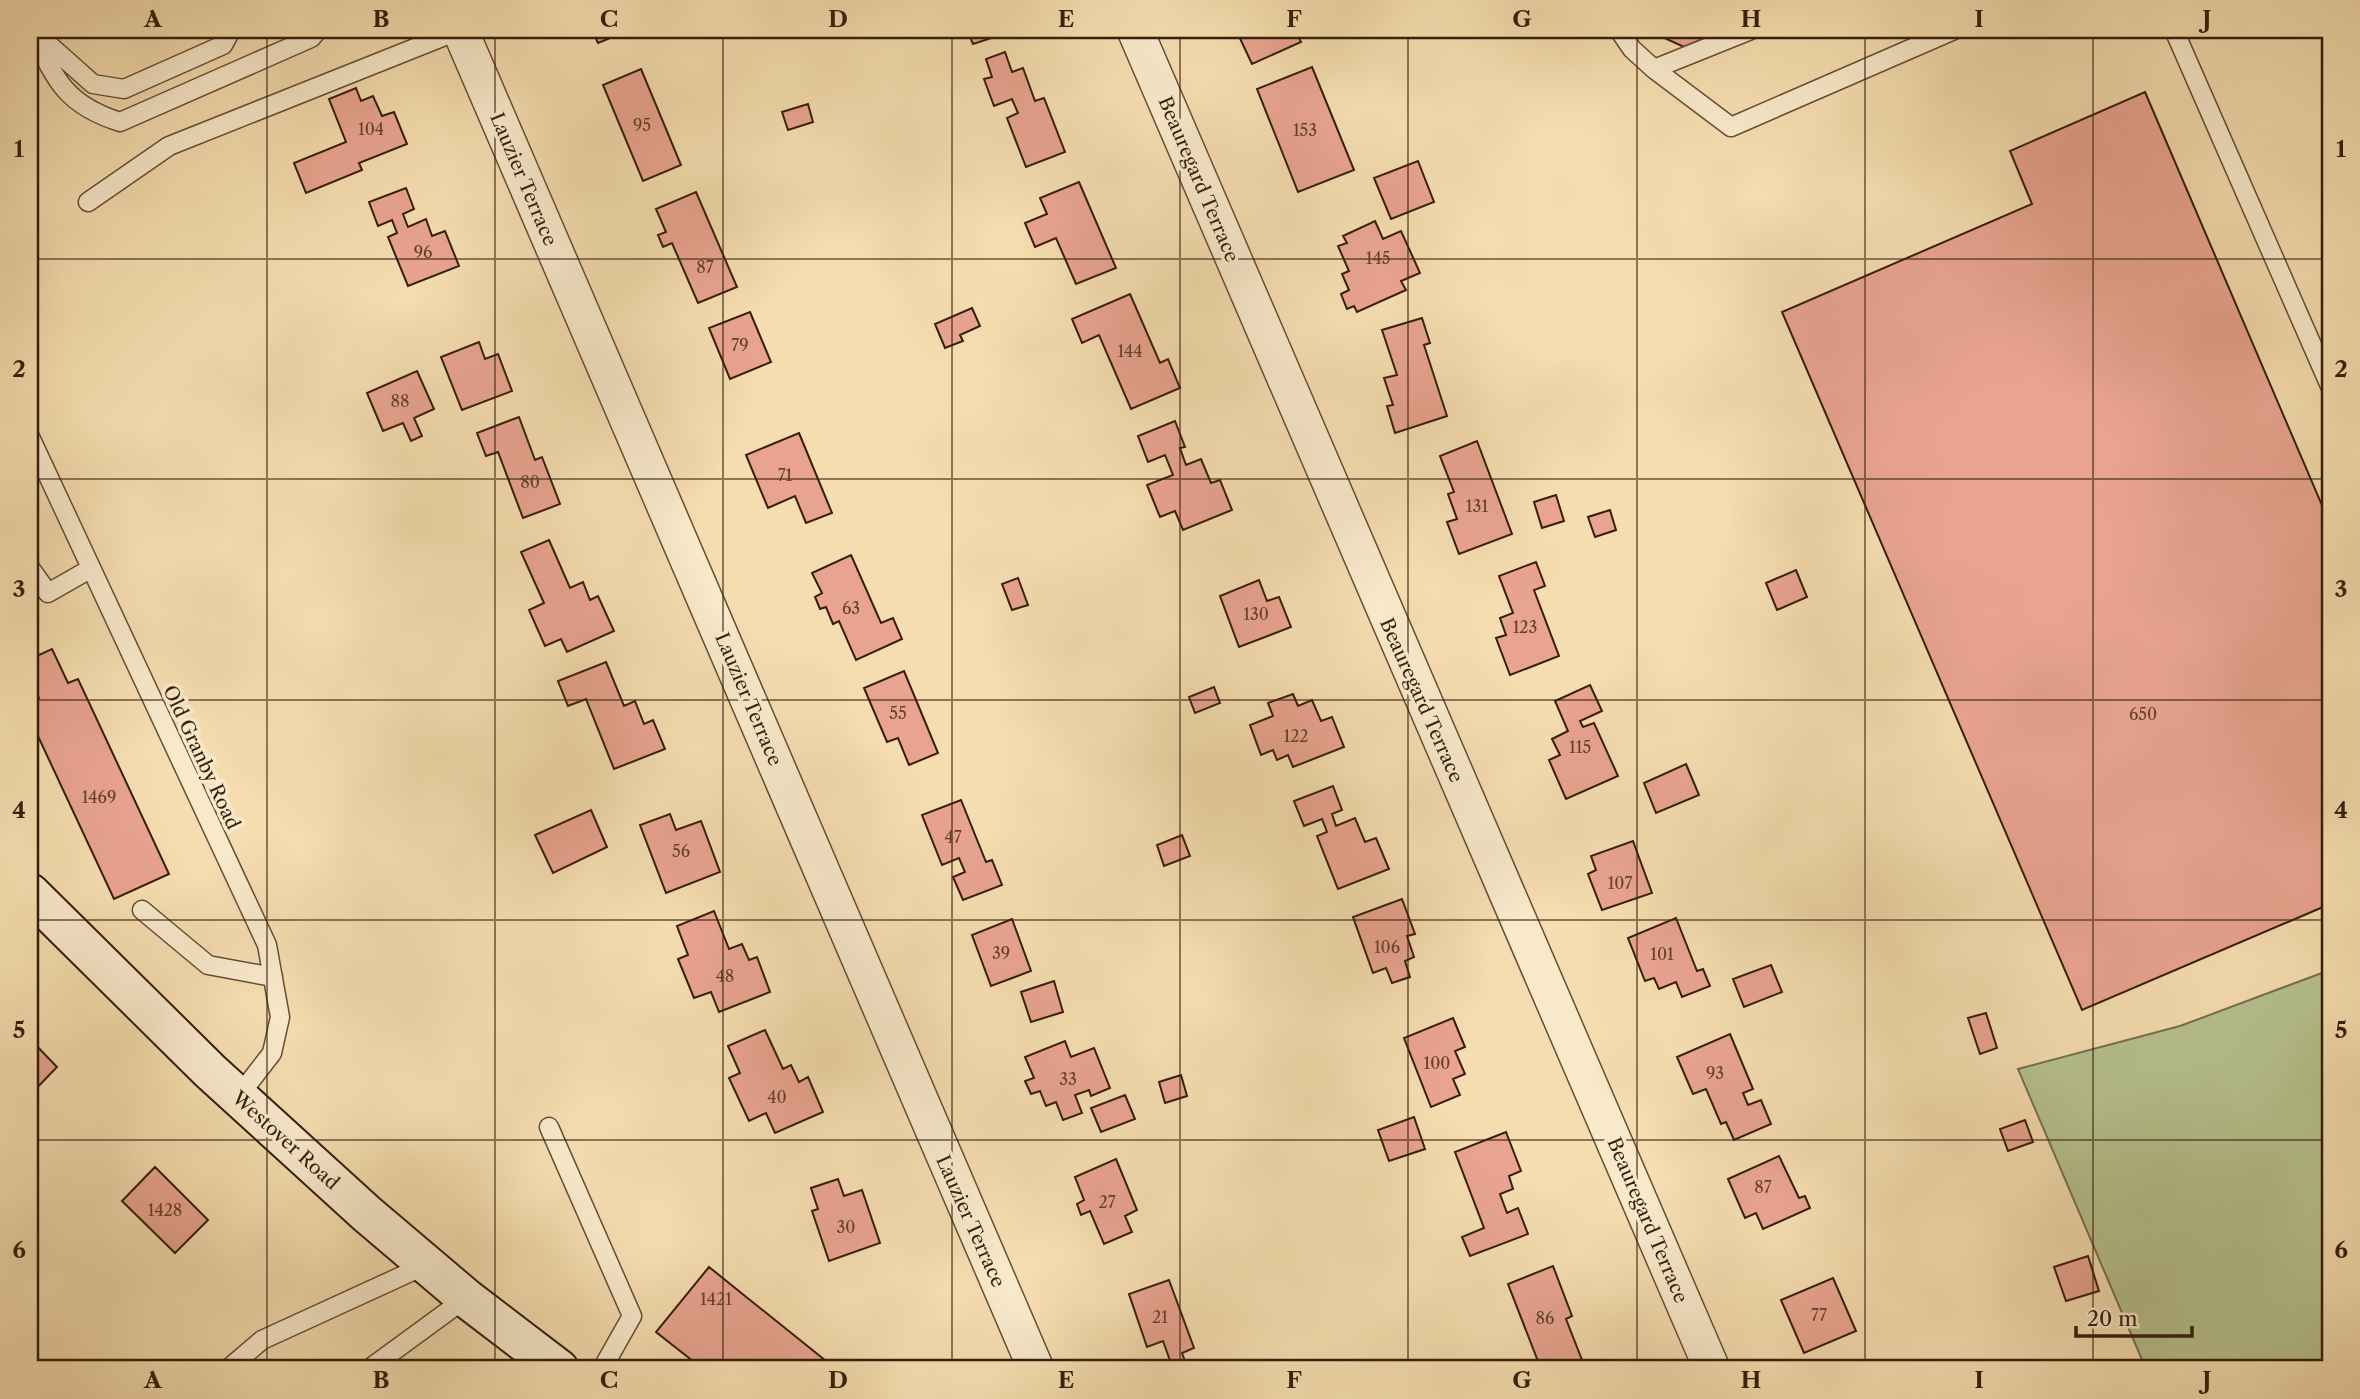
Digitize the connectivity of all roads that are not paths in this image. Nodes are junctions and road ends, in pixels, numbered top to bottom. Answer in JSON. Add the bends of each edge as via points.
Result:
{"nodes":[{"id":1,"x":32,"y":30,"type":"edge"},
{"id":2,"x":231,"y":30,"type":"edge"},
{"id":3,"x":460,"y":30,"type":"edge"},
{"id":4,"x":1135,"y":30,"type":"edge"},
{"id":5,"x":1619,"y":30,"type":"edge"},
{"id":6,"x":1751,"y":30,"type":"edge"},
{"id":7,"x":1955,"y":30,"type":"edge"},
{"id":8,"x":2174,"y":30,"type":"edge"},
{"id":9,"x":315,"y":34,"type":"edge"},
{"id":10,"x":1654,"y":69,"type":"junction"},
{"id":11,"x":88,"y":201,"type":"dead end"},
{"id":12,"x":2330,"y":386,"type":"edge"},
{"id":13,"x":31,"y":444,"type":"edge"},
{"id":14,"x":30,"y":568,"type":"edge"},
{"id":15,"x":90,"y":569,"type":"junction"},
{"id":16,"x":30,"y":893,"type":"edge"},
{"id":17,"x":142,"y":910,"type":"dead end"},
{"id":18,"x":273,"y":976,"type":"junction"},
{"id":19,"x":238,"y":1097,"type":"junction"},
{"id":20,"x":549,"y":1127,"type":"dead end"},
{"id":21,"x":428,"y":1264,"type":"junction"},
{"id":22,"x":466,"y":1298,"type":"junction"},
{"id":23,"x":228,"y":1369,"type":"edge"},
{"id":24,"x":369,"y":1369,"type":"edge"},
{"id":25,"x":559,"y":1369,"type":"edge"},
{"id":26,"x":602,"y":1369,"type":"edge"},
{"id":27,"x":1036,"y":1369,"type":"edge"},
{"id":28,"x":1712,"y":1369,"type":"edge"}],
"edges":[{"from":1,"to":2,"type":"lane","via":[[93,84],[124,89],[223,45]]},
{"from":1,"to":9,"type":"lane","via":[[57,83],[80,102],[120,121]]},
{"from":3,"to":11,"type":"lane","via":[[169,146]]},
{"from":3,"to":27,"type":"street","name":"Lauzier Terrace"},
{"from":4,"to":28,"type":"street","name":"Beauregard Terrace"},
{"from":5,"to":10,"type":"lane"},
{"from":6,"to":10,"type":"lane"},
{"from":7,"to":10,"type":"lane","via":[[1731,127]]},
{"from":8,"to":12,"type":"lane"},
{"from":13,"to":15,"type":"lane","name":"Old Granby Road"},
{"from":14,"to":15,"type":"lane","via":[[48,593]]},
{"from":15,"to":18,"type":"lane","name":"Old Granby Road","via":[[267,945]]},
{"from":16,"to":19,"type":"main road","name":"Westover Road"},
{"from":17,"to":18,"type":"lane","via":[[208,965]]},
{"from":18,"to":19,"type":"lane","name":"Old Granby Road","via":[[280,1017],[272,1053]]},
{"from":19,"to":21,"type":"main road","name":"Westover Road"},
{"from":20,"to":26,"type":"lane","via":[[632,1316]]},
{"from":21,"to":22,"type":"main road","name":"Westover Road"},
{"from":21,"to":23,"type":"lane","via":[[262,1340]]},
{"from":22,"to":24,"type":"lane"},
{"from":22,"to":25,"type":"main road","name":"Westover Road"}]}
